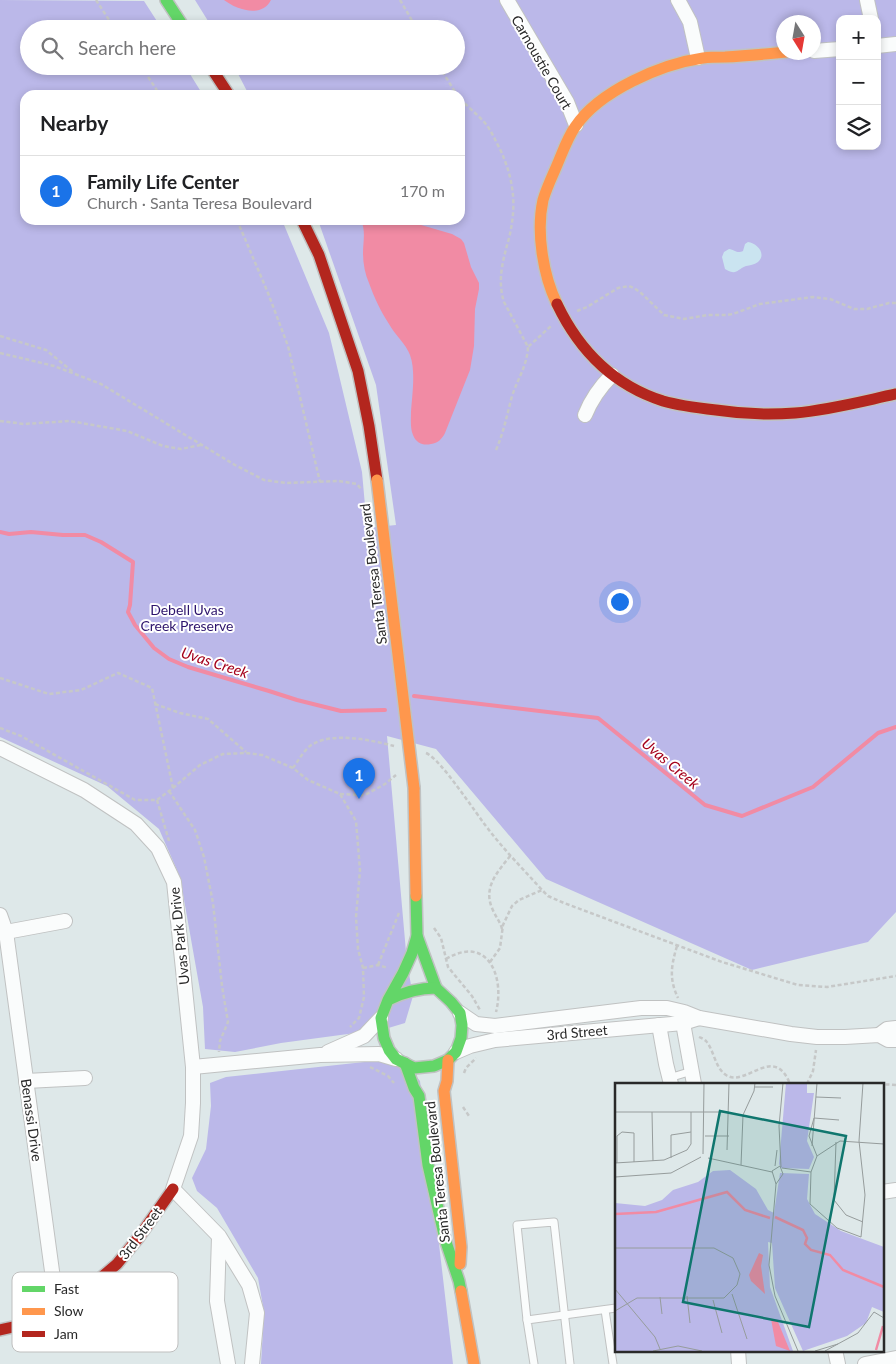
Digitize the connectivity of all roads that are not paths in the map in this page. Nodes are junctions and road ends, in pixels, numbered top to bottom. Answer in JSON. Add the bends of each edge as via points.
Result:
{"nodes":[{"id":1,"x":166,"y":0,"type":"edge"},
{"id":2,"x":507,"y":0,"type":"edge"},
{"id":3,"x":678,"y":0,"type":"edge"},
{"id":4,"x":867,"y":0,"type":"edge"},
{"id":5,"x":871,"y":15,"type":"edge"},
{"id":6,"x":179,"y":20,"type":"edge"},
{"id":7,"x":896,"y":44,"type":"edge"},
{"id":8,"x":881,"y":46,"type":"edge"},
{"id":9,"x":836,"y":49,"type":"edge"},
{"id":10,"x":821,"y":50,"type":"edge"},
{"id":11,"x":776,"y":53,"type":"edge"},
{"id":12,"x":698,"y":58,"type":"junction"},
{"id":13,"x":216,"y":75,"type":"edge"},
{"id":14,"x":226,"y":90,"type":"edge"},
{"id":15,"x":576,"y":125,"type":"junction"},
{"id":16,"x":304,"y":225,"type":"edge"},
{"id":17,"x":612,"y":375,"type":"junction"},
{"id":18,"x":896,"y":394,"type":"edge"},
{"id":19,"x":585,"y":415,"type":"dead end"},
{"id":20,"x":0,"y":748,"type":"edge"},
{"id":21,"x":0,"y":915,"type":"edge"},
{"id":22,"x":65,"y":922,"type":"dead end"},
{"id":23,"x":6,"y":932,"type":"junction"},
{"id":24,"x":417,"y":936,"type":"junction"},
{"id":25,"x":436,"y":988,"type":"junction"},
{"id":26,"x":388,"y":1000,"type":"junction"},
{"id":27,"x":460,"y":1013,"type":"junction"},
{"id":28,"x":381,"y":1018,"type":"junction"},
{"id":29,"x":699,"y":1018,"type":"junction"},
{"id":30,"x":683,"y":1023,"type":"junction"},
{"id":31,"x":660,"y":1025,"type":"junction"},
{"id":32,"x":896,"y":1028,"type":"edge"},
{"id":33,"x":879,"y":1035,"type":"junction"},
{"id":34,"x":896,"y":1040,"type":"edge"},
{"id":35,"x":320,"y":1054,"type":"junction"},
{"id":36,"x":452,"y":1056,"type":"junction"},
{"id":37,"x":400,"y":1061,"type":"junction"},
{"id":38,"x":193,"y":1067,"type":"junction"},
{"id":39,"x":85,"y":1078,"type":"dead end"},
{"id":40,"x":693,"y":1078,"type":"edge"},
{"id":41,"x":26,"y":1081,"type":"junction"},
{"id":42,"x":670,"y":1081,"type":"edge"},
{"id":43,"x":173,"y":1189,"type":"junction"},
{"id":44,"x":220,"y":1236,"type":"junction"},
{"id":45,"x":52,"y":1272,"type":"edge"},
{"id":46,"x":108,"y":1272,"type":"edge"},
{"id":47,"x":459,"y":1281,"type":"junction"},
{"id":48,"x":615,"y":1308,"type":"edge"},
{"id":49,"x":605,"y":1310,"type":"junction"},
{"id":50,"x":564,"y":1315,"type":"junction"},
{"id":51,"x":527,"y":1320,"type":"junction"},
{"id":52,"x":896,"y":1358,"type":"edge"},
{"id":53,"x":228,"y":1364,"type":"edge"},
{"id":54,"x":252,"y":1364,"type":"edge"},
{"id":55,"x":474,"y":1364,"type":"edge"},
{"id":56,"x":534,"y":1364,"type":"edge"},
{"id":57,"x":570,"y":1364,"type":"edge"},
{"id":58,"x":613,"y":1364,"type":"edge"},
{"id":59,"x":864,"y":1364,"type":"edge"}],
"edges":[{"from":1,"to":6,"type":"main road"},
{"from":2,"to":15,"type":"street","name":"Carnoustie Court","via":[[567,102]]},
{"from":3,"to":12,"type":"street","via":[[690,22]]},
{"from":4,"to":5,"type":"street"},
{"from":7,"to":8,"type":"street"},
{"from":9,"to":10,"type":"street"},
{"from":11,"to":12,"type":"main road"},
{"from":12,"to":15,"type":"main road","via":[[663,68],[624,85],[602,100]]},
{"from":13,"to":14,"type":"main road"},
{"from":15,"to":17,"type":"main road","via":[[546,189],[541,208],[545,269],[558,306],[572,332],[583,348]]},
{"from":16,"to":24,"type":"main road","name":"Santa Teresa Boulevard","bridge":true,"via":[[319,255],[358,371],[377,480],[414,788]]},
{"from":17,"to":18,"type":"main road","via":[[662,400],[759,415],[803,412]]},
{"from":17,"to":19,"type":"street","via":[[596,393]]},
{"from":20,"to":38,"type":"street","name":"Uvas Park Drive","via":[[84,790],[136,824],[158,848],[174,882]]},
{"from":21,"to":23,"type":"street","name":"Benassi Drive"},
{"from":22,"to":23,"type":"street"},
{"from":23,"to":41,"type":"street","name":"Benassi Drive"},
{"from":24,"to":25,"type":"main road","name":"Santa Teresa Boulevard"},
{"from":24,"to":26,"type":"main road","name":"Santa Teresa Boulevard","via":[[404,973]]},
{"from":25,"to":26,"type":"main road","via":[[407,990]]},
{"from":25,"to":27,"type":"main road"},
{"from":26,"to":28,"type":"main road"},
{"from":27,"to":29,"type":"street","name":"3rd Street","via":[[476,1024],[495,1026],[641,1008],[667,1008]]},
{"from":27,"to":36,"type":"main road","via":[[461,1038]]},
{"from":28,"to":35,"type":"street","via":[[364,1036]]},
{"from":28,"to":37,"type":"main road","via":[[389,1050]]},
{"from":29,"to":30,"type":"street","name":"3rd Street"},
{"from":29,"to":33,"type":"street","name":"3rd Street","via":[[817,1037]]},
{"from":30,"to":31,"type":"street","name":"3rd Street"},
{"from":30,"to":40,"type":"street"},
{"from":31,"to":36,"type":"street","name":"3rd Street","via":[[495,1040],[470,1046]]},
{"from":31,"to":42,"type":"street"},
{"from":32,"to":33,"type":"street","name":"3rd Street","via":[[887,1029]]},
{"from":33,"to":34,"type":"street","name":"3rd Street"},
{"from":35,"to":37,"type":"street","via":[[379,1054]]},
{"from":35,"to":38,"type":"street"},
{"from":36,"to":37,"type":"main road","via":[[434,1066],[414,1068]]},
{"from":36,"to":47,"type":"main road","name":"Santa Teresa Boulevard","via":[[444,1090],[460,1247]]},
{"from":37,"to":47,"type":"main road","name":"Santa Teresa Boulevard","via":[[419,1096],[428,1165],[445,1239]]},
{"from":38,"to":43,"type":"street","name":"Uvas Park Drive","via":[[191,1136]]},
{"from":39,"to":41,"type":"street"},
{"from":40,"to":42,"type":"lane"},
{"from":41,"to":45,"type":"street","name":"Benassi Drive"},
{"from":43,"to":44,"type":"street"},
{"from":43,"to":46,"type":"main road","name":"3rd Street","via":[[139,1237]]},
{"from":44,"to":53,"type":"street","via":[[217,1301]]},
{"from":44,"to":54,"type":"street","via":[[248,1285],[257,1313]]},
{"from":47,"to":55,"type":"main road","name":"Santa Teresa Boulevard"},
{"from":48,"to":49,"type":"lane"},
{"from":49,"to":50,"type":"lane"},
{"from":49,"to":58,"type":"lane"},
{"from":50,"to":51,"type":"lane"},
{"from":50,"to":51,"type":"lane","via":[[554,1222],[517,1225]]},
{"from":50,"to":57,"type":"lane"},
{"from":51,"to":56,"type":"lane"},
{"from":52,"to":59,"type":"street"}]}
